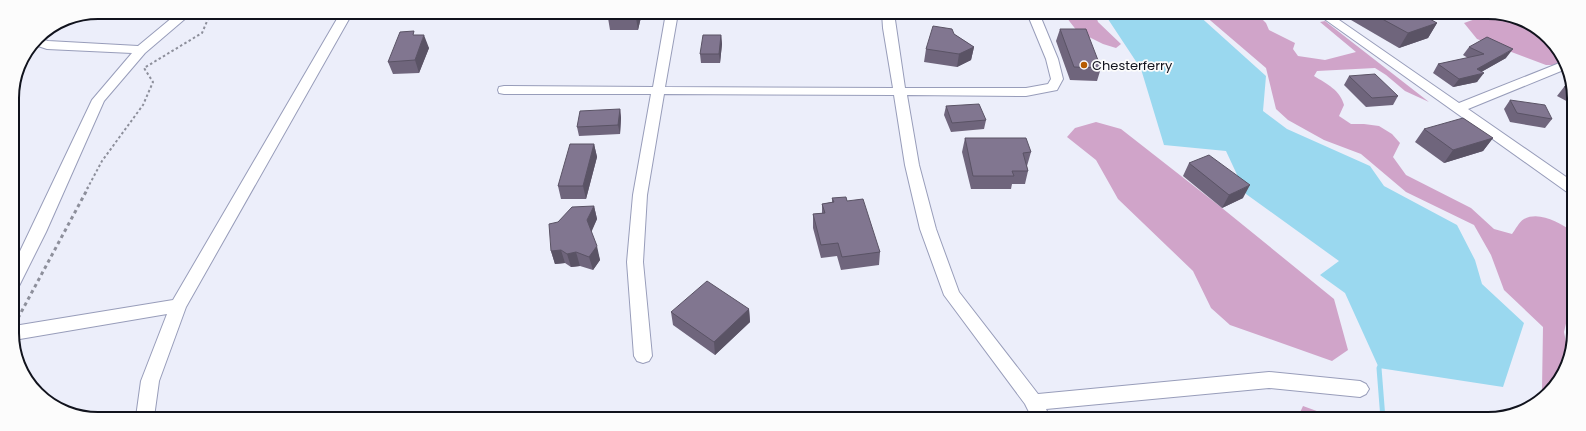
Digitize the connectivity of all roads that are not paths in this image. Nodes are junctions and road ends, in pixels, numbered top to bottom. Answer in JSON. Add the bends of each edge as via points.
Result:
{"nodes":[{"id":1,"x":176,"y":19,"type":"edge"},
{"id":2,"x":343,"y":19,"type":"edge"},
{"id":3,"x":671,"y":19,"type":"edge"},
{"id":4,"x":888,"y":19,"type":"edge"},
{"id":5,"x":1035,"y":19,"type":"edge"},
{"id":6,"x":1328,"y":19,"type":"edge"},
{"id":7,"x":41,"y":44,"type":"edge"},
{"id":8,"x":141,"y":50,"type":"junction"},
{"id":9,"x":1561,"y":66,"type":"edge"},
{"id":10,"x":504,"y":90,"type":"dead end"},
{"id":11,"x":658,"y":90,"type":"junction"},
{"id":12,"x":900,"y":92,"type":"junction"},
{"id":13,"x":1459,"y":108,"type":"junction"},
{"id":14,"x":1567,"y":184,"type":"edge"},
{"id":15,"x":19,"y":270,"type":"edge"},
{"id":16,"x":178,"y":306,"type":"junction"},
{"id":17,"x":19,"y":326,"type":"edge"},
{"id":18,"x":643,"y":356,"type":"dead end"},
{"id":19,"x":1360,"y":389,"type":"dead end"},
{"id":20,"x":1033,"y":402,"type":"junction"},
{"id":21,"x":146,"y":412,"type":"edge"},
{"id":22,"x":1038,"y":412,"type":"edge"}],
"edges":[{"from":1,"to":8,"type":"street"},
{"from":2,"to":16,"type":"street"},
{"from":3,"to":11,"type":"street"},
{"from":4,"to":12,"type":"street"},
{"from":5,"to":12,"type":"street","via":[[1052,59],[1057,79],[1052,87],[1026,92]]},
{"from":6,"to":13,"type":"street"},
{"from":7,"to":8,"type":"street"},
{"from":8,"to":15,"type":"street","via":[[98,100]]},
{"from":9,"to":13,"type":"street"},
{"from":10,"to":11,"type":"street"},
{"from":11,"to":12,"type":"street"},
{"from":11,"to":18,"type":"street","via":[[640,195],[635,262]]},
{"from":12,"to":20,"type":"street","via":[[912,165],[928,229],[952,295]]},
{"from":13,"to":14,"type":"street"},
{"from":16,"to":17,"type":"street"},
{"from":16,"to":21,"type":"street","via":[[150,381]]},
{"from":19,"to":20,"type":"street","via":[[1269,380]]},
{"from":20,"to":22,"type":"street"}]}
